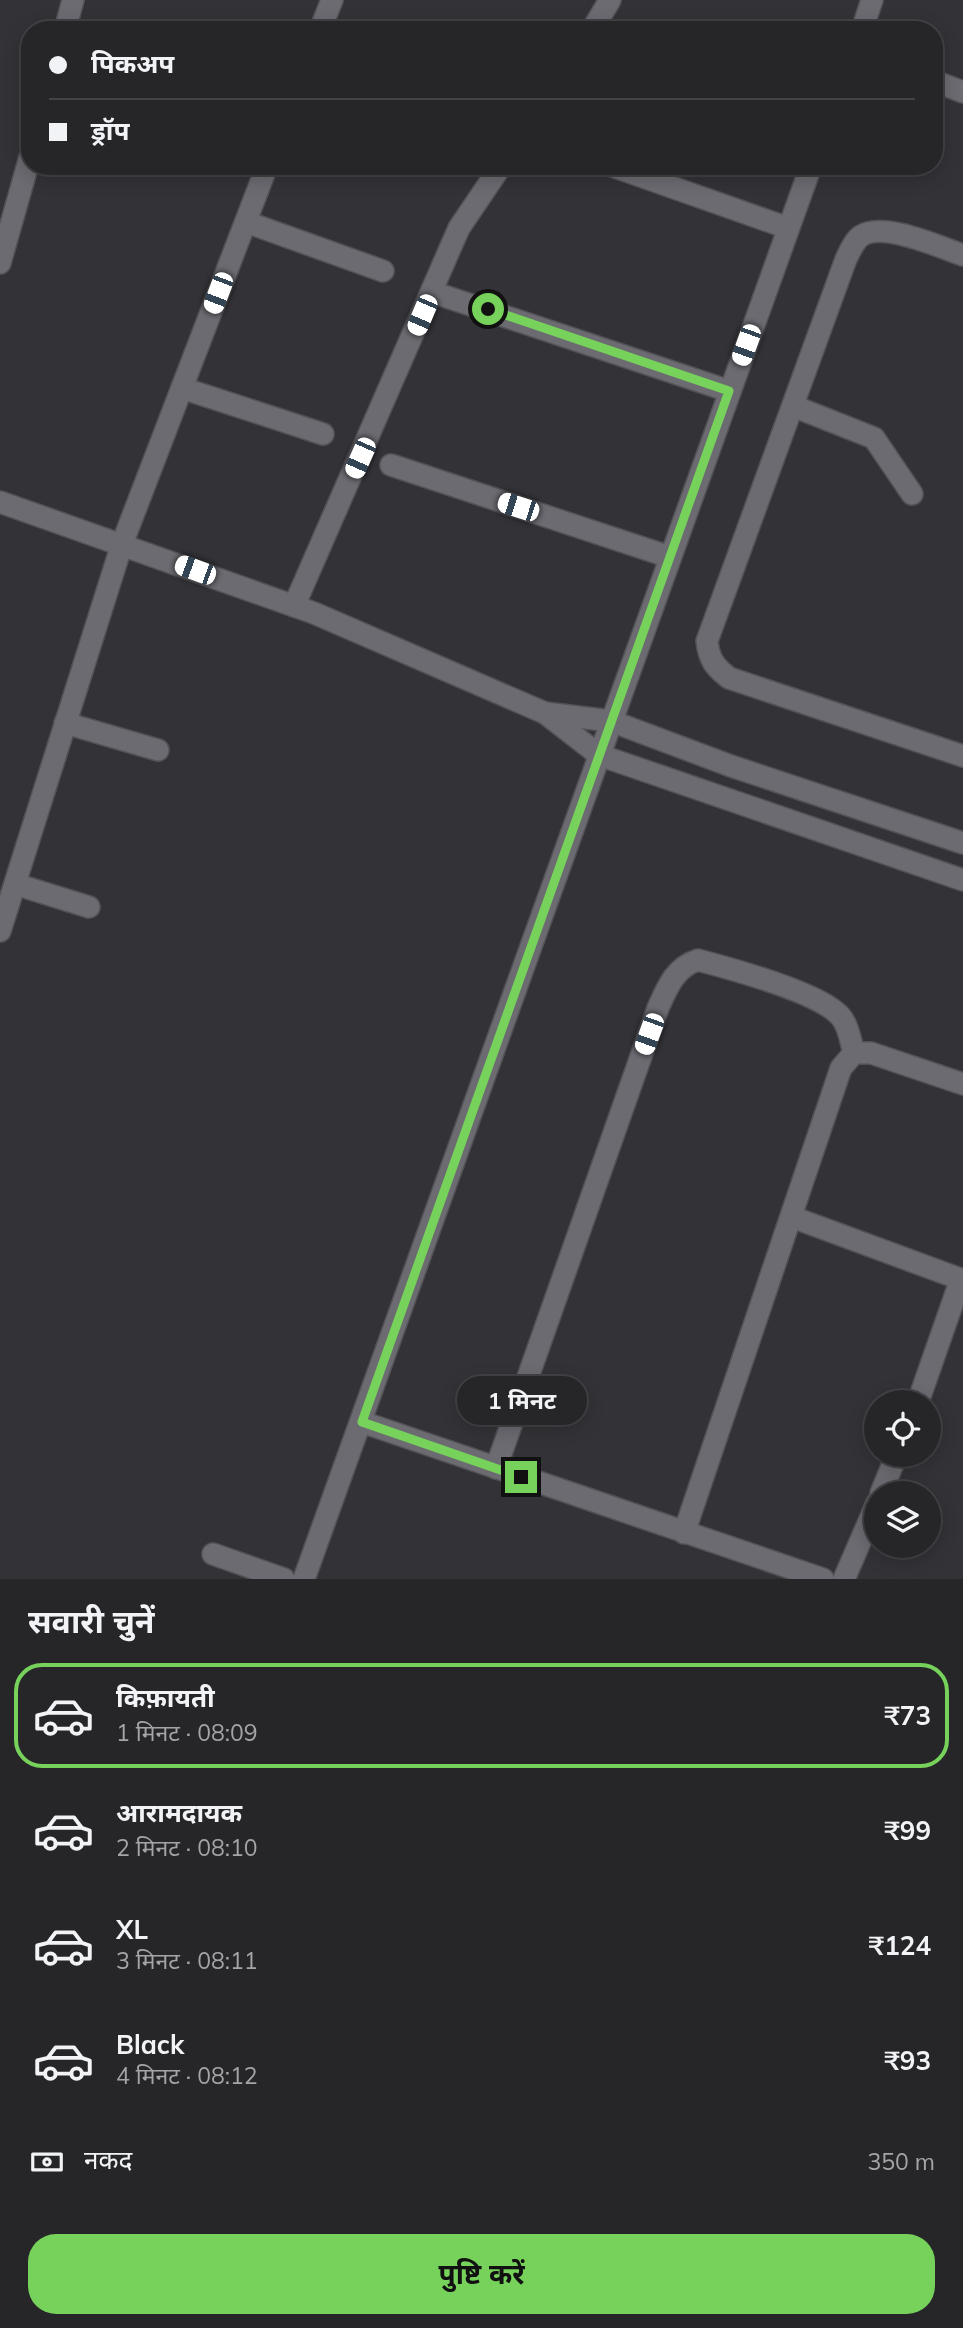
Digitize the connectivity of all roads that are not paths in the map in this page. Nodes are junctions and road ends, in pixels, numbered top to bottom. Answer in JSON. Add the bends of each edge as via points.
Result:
{"nodes":[{"id":1,"x":74,"y":0,"type":"edge"},
{"id":2,"x":332,"y":0,"type":"edge"},
{"id":3,"x":610,"y":0,"type":"edge"},
{"id":4,"x":873,"y":0,"type":"edge"},
{"id":5,"x":68,"y":21,"type":"edge"},
{"id":6,"x":324,"y":21,"type":"edge"},
{"id":7,"x":597,"y":21,"type":"edge"},
{"id":8,"x":865,"y":21,"type":"edge"},
{"id":9,"x":943,"y":84,"type":"edge"},
{"id":10,"x":963,"y":92,"type":"edge"},
{"id":11,"x":25,"y":175,"type":"edge"},
{"id":12,"x":264,"y":175,"type":"edge"},
{"id":13,"x":495,"y":175,"type":"edge"},
{"id":14,"x":638,"y":175,"type":"edge"},
{"id":15,"x":808,"y":175,"type":"edge"},
{"id":16,"x":246,"y":222,"type":"junction"},
{"id":17,"x":788,"y":228,"type":"junction"},
{"id":18,"x":963,"y":255,"type":"edge"},
{"id":19,"x":0,"y":263,"type":"edge"},
{"id":20,"x":383,"y":271,"type":"dead end"},
{"id":21,"x":432,"y":292,"type":"junction"},
{"id":22,"x":182,"y":388,"type":"junction"},
{"id":23,"x":729,"y":391,"type":"junction"},
{"id":24,"x":793,"y":406,"type":"junction"},
{"id":25,"x":323,"y":434,"type":"dead end"},
{"id":26,"x":391,"y":465,"type":"dead end"},
{"id":27,"x":912,"y":494,"type":"dead end"},
{"id":28,"x":0,"y":502,"type":"edge"},
{"id":29,"x":122,"y":544,"type":"junction"},
{"id":30,"x":670,"y":557,"type":"junction"},
{"id":31,"x":294,"y":606,"type":"junction"},
{"id":32,"x":545,"y":713,"type":"junction"},
{"id":33,"x":611,"y":721,"type":"junction"},
{"id":34,"x":65,"y":723,"type":"junction"},
{"id":35,"x":158,"y":750,"type":"dead end"},
{"id":36,"x":600,"y":755,"type":"junction"},
{"id":37,"x":963,"y":755,"type":"edge"},
{"id":38,"x":963,"y":843,"type":"edge"},
{"id":39,"x":963,"y":880,"type":"edge"},
{"id":40,"x":15,"y":884,"type":"junction"},
{"id":41,"x":89,"y":907,"type":"dead end"},
{"id":42,"x":0,"y":931,"type":"edge"},
{"id":43,"x":854,"y":1053,"type":"junction"},
{"id":44,"x":963,"y":1084,"type":"edge"},
{"id":45,"x":792,"y":1217,"type":"junction"},
{"id":46,"x":962,"y":1279,"type":"edge"},
{"id":47,"x":922,"y":1390,"type":"edge"},
{"id":48,"x":362,"y":1422,"type":"junction"},
{"id":49,"x":496,"y":1468,"type":"junction"},
{"id":50,"x":684,"y":1533,"type":"junction"},
{"id":51,"x":864,"y":1533,"type":"edge"},
{"id":52,"x":214,"y":1554,"type":"dead end"},
{"id":53,"x":284,"y":1579,"type":"edge"},
{"id":54,"x":304,"y":1579,"type":"edge"},
{"id":55,"x":823,"y":1579,"type":"edge"},
{"id":56,"x":844,"y":1579,"type":"edge"}],
"edges":[{"from":1,"to":5,"type":"street"},
{"from":2,"to":6,"type":"street"},
{"from":3,"to":7,"type":"street"},
{"from":4,"to":8,"type":"street"},
{"from":9,"to":10,"type":"street"},
{"from":11,"to":19,"type":"street"},
{"from":12,"to":16,"type":"street"},
{"from":13,"to":21,"type":"street","via":[[459,228]]},
{"from":14,"to":17,"type":"street"},
{"from":15,"to":17,"type":"street"},
{"from":16,"to":20,"type":"street"},
{"from":16,"to":22,"type":"street"},
{"from":17,"to":23,"type":"street"},
{"from":18,"to":24,"type":"street","via":[[894,232],[876,230],[862,235],[846,259]]},
{"from":21,"to":23,"type":"street"},
{"from":21,"to":31,"type":"street"},
{"from":22,"to":25,"type":"street"},
{"from":22,"to":29,"type":"street"},
{"from":23,"to":30,"type":"street"},
{"from":24,"to":27,"type":"street","via":[[874,438]]},
{"from":24,"to":37,"type":"street","via":[[708,641],[709,656],[729,678]]},
{"from":26,"to":30,"type":"street"},
{"from":28,"to":29,"type":"street"},
{"from":29,"to":31,"type":"street"},
{"from":29,"to":34,"type":"street"},
{"from":30,"to":33,"type":"street"},
{"from":31,"to":32,"type":"street"},
{"from":32,"to":33,"type":"street"},
{"from":32,"to":36,"type":"street"},
{"from":33,"to":36,"type":"street"},
{"from":33,"to":38,"type":"street"},
{"from":34,"to":35,"type":"street"},
{"from":34,"to":40,"type":"street"},
{"from":36,"to":39,"type":"street"},
{"from":36,"to":48,"type":"street"},
{"from":40,"to":41,"type":"street"},
{"from":40,"to":42,"type":"street"},
{"from":43,"to":44,"type":"street","via":[[872,1053]]},
{"from":43,"to":45,"type":"street","via":[[841,1068]]},
{"from":43,"to":49,"type":"street","via":[[839,1014],[823,1003],[698,960],[680,970],[658,1008]]},
{"from":45,"to":46,"type":"street"},
{"from":45,"to":50,"type":"street"},
{"from":46,"to":47,"type":"street"},
{"from":48,"to":49,"type":"street"},
{"from":48,"to":54,"type":"street"},
{"from":49,"to":50,"type":"street"},
{"from":50,"to":55,"type":"street"},
{"from":51,"to":56,"type":"street"},
{"from":52,"to":53,"type":"street"}]}
